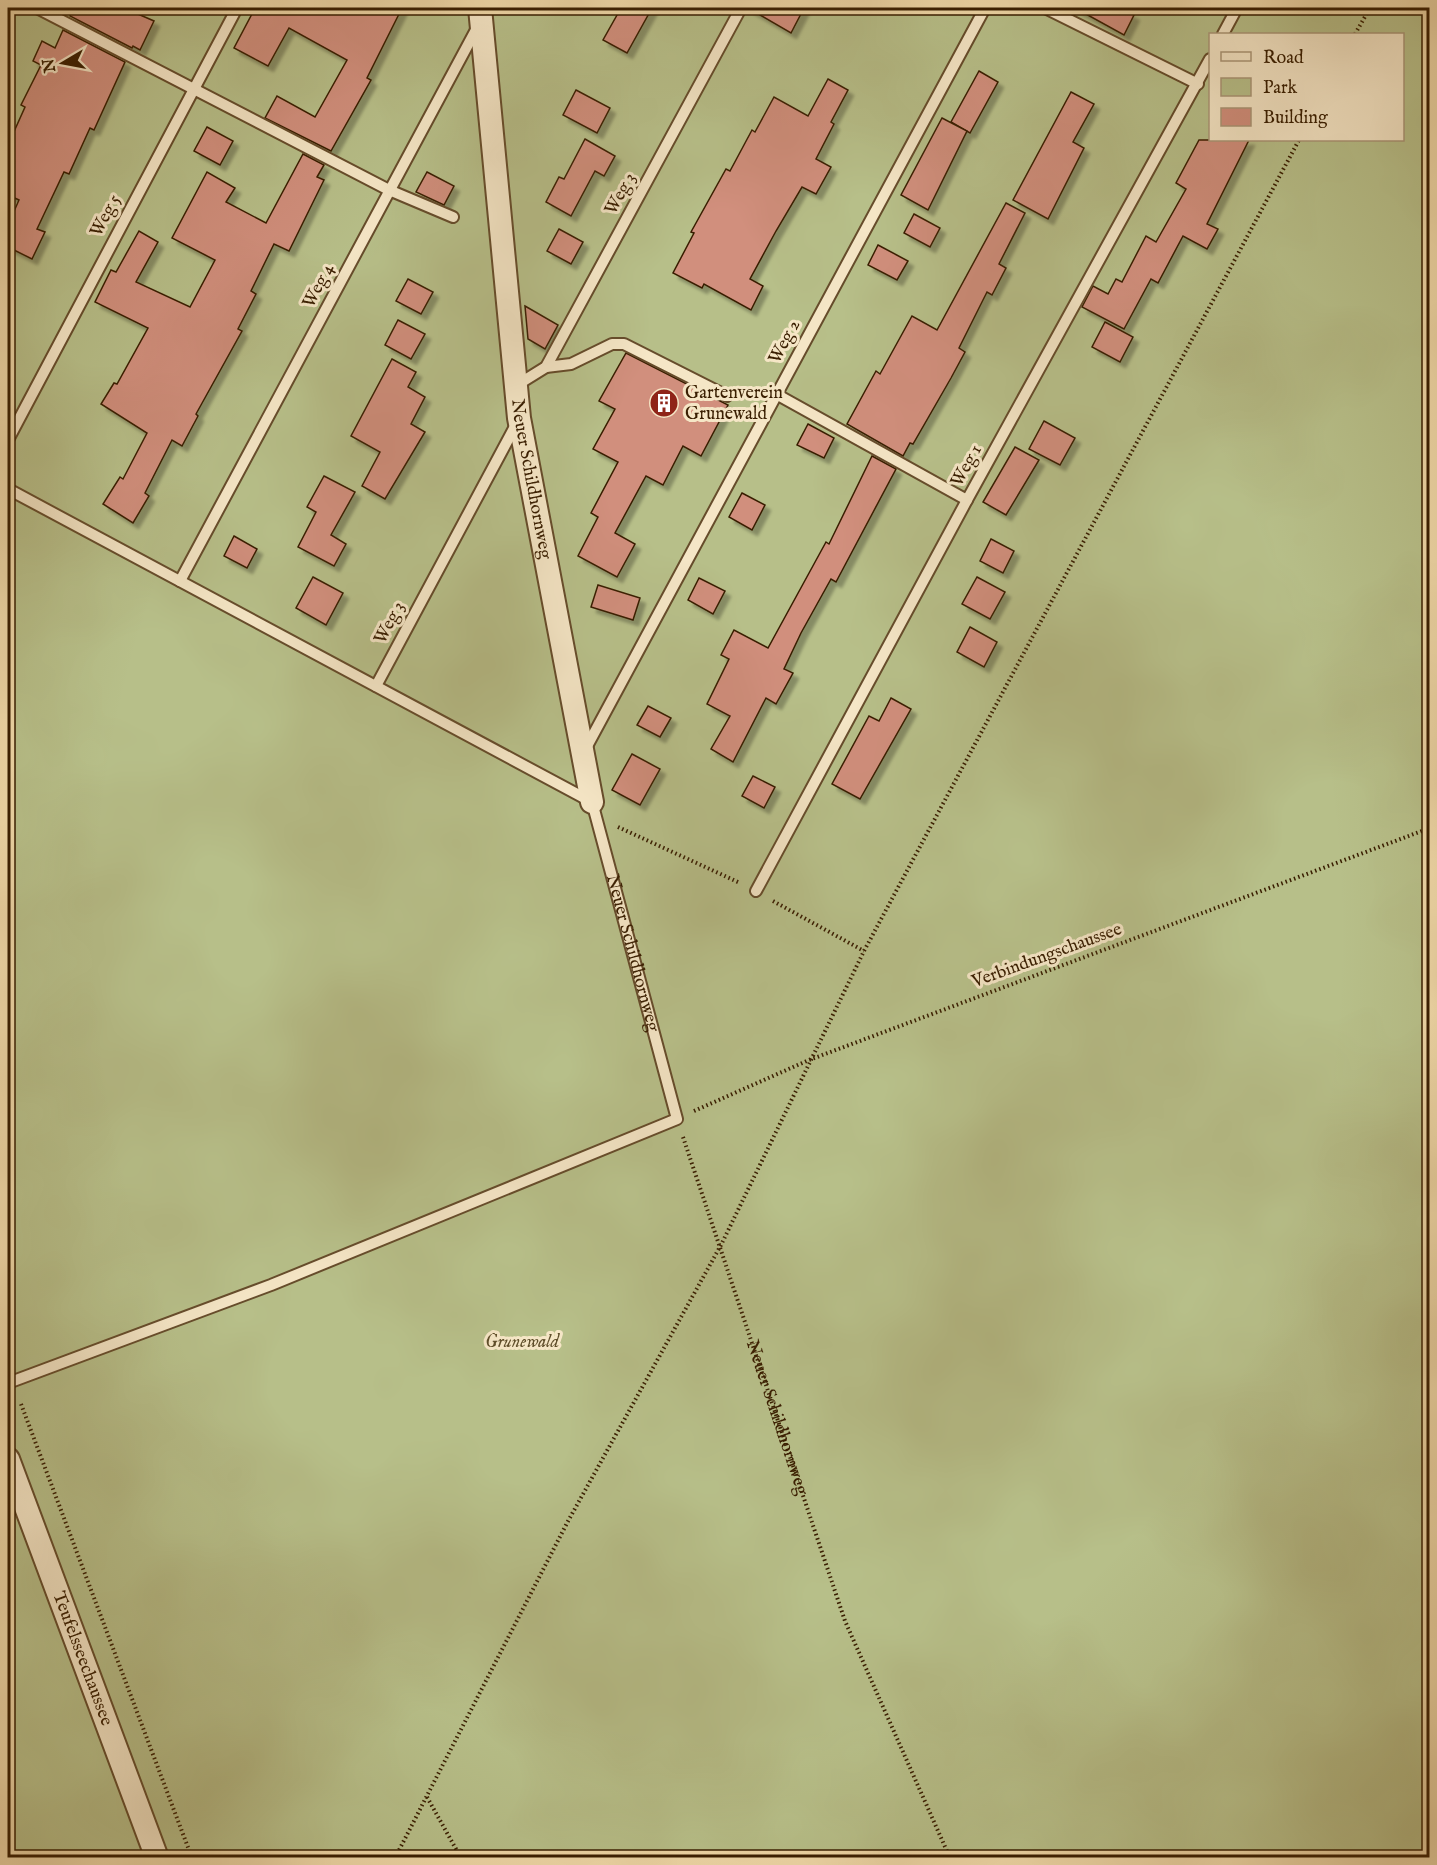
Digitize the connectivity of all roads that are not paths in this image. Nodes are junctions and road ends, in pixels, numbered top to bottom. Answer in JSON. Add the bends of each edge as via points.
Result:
{"nodes":[{"id":1,"x":37,"y":8,"type":"edge"},
{"id":2,"x":237,"y":8,"type":"edge"},
{"id":3,"x":741,"y":8,"type":"edge"},
{"id":4,"x":985,"y":8,"type":"edge"},
{"id":5,"x":1045,"y":8,"type":"edge"},
{"id":6,"x":1237,"y":8,"type":"edge"},
{"id":7,"x":483,"y":11,"type":"edge"},
{"id":8,"x":1224,"y":33,"type":"edge"},
{"id":9,"x":1209,"y":61,"type":"edge"},
{"id":10,"x":1198,"y":84,"type":"junction"},
{"id":11,"x":191,"y":90,"type":"junction"},
{"id":12,"x":389,"y":190,"type":"junction"},
{"id":13,"x":453,"y":217,"type":"dead end"},
{"id":14,"x":546,"y":367,"type":"junction"},
{"id":15,"x":517,"y":385,"type":"junction"},
{"id":16,"x":776,"y":394,"type":"junction"},
{"id":17,"x":727,"y":396,"type":"dead end"},
{"id":18,"x":519,"y":418,"type":"junction"},
{"id":19,"x":8,"y":441,"type":"edge"},
{"id":20,"x":8,"y":489,"type":"edge"},
{"id":21,"x":967,"y":500,"type":"junction"},
{"id":22,"x":180,"y":581,"type":"junction"},
{"id":23,"x":376,"y":686,"type":"junction"},
{"id":24,"x":582,"y":756,"type":"junction"},
{"id":25,"x":592,"y":802,"type":"junction"},
{"id":26,"x":756,"y":891,"type":"road end"},
{"id":27,"x":8,"y":1383,"type":"edge"},
{"id":28,"x":8,"y":1459,"type":"edge"},
{"id":29,"x":157,"y":1857,"type":"edge"}],
"edges":[{"from":1,"to":11,"type":"lane"},
{"from":2,"to":11,"type":"lane","name":"Weg 5"},
{"from":3,"to":14,"type":"lane","name":"Weg 3"},
{"from":4,"to":16,"type":"lane","name":"Weg 2"},
{"from":5,"to":10,"type":"lane"},
{"from":6,"to":8,"type":"lane"},
{"from":7,"to":12,"type":"lane","name":"Weg 4"},
{"from":7,"to":15,"type":"street","name":"Neuer Schildhornweg"},
{"from":9,"to":10,"type":"lane","name":"Weg 1"},
{"from":10,"to":21,"type":"lane","name":"Weg 1"},
{"from":11,"to":12,"type":"lane"},
{"from":11,"to":19,"type":"lane","name":"Weg 5"},
{"from":12,"to":13,"type":"lane"},
{"from":12,"to":22,"type":"lane","name":"Weg 4"},
{"from":14,"to":15,"type":"lane","name":"Weg 3"},
{"from":14,"to":17,"type":"lane","via":[[571,364],[612,344],[624,344]]},
{"from":15,"to":18,"type":"street","name":"Neuer Schildhornweg"},
{"from":16,"to":21,"type":"lane"},
{"from":16,"to":24,"type":"lane","name":"Weg 2"},
{"from":18,"to":23,"type":"lane","name":"Weg 3"},
{"from":18,"to":24,"type":"street","name":"Neuer Schildhornweg"},
{"from":20,"to":22,"type":"lane"},
{"from":21,"to":26,"type":"lane","name":"Weg 1"},
{"from":22,"to":23,"type":"lane"},
{"from":23,"to":25,"type":"lane"},
{"from":24,"to":25,"type":"street","name":"Neuer Schildhornweg"},
{"from":25,"to":27,"type":"lane","name":"Neuer Schildhornweg","via":[[677,1119],[271,1285]]},
{"from":28,"to":29,"type":"street","name":"Teufelsseechaussee"}]}
